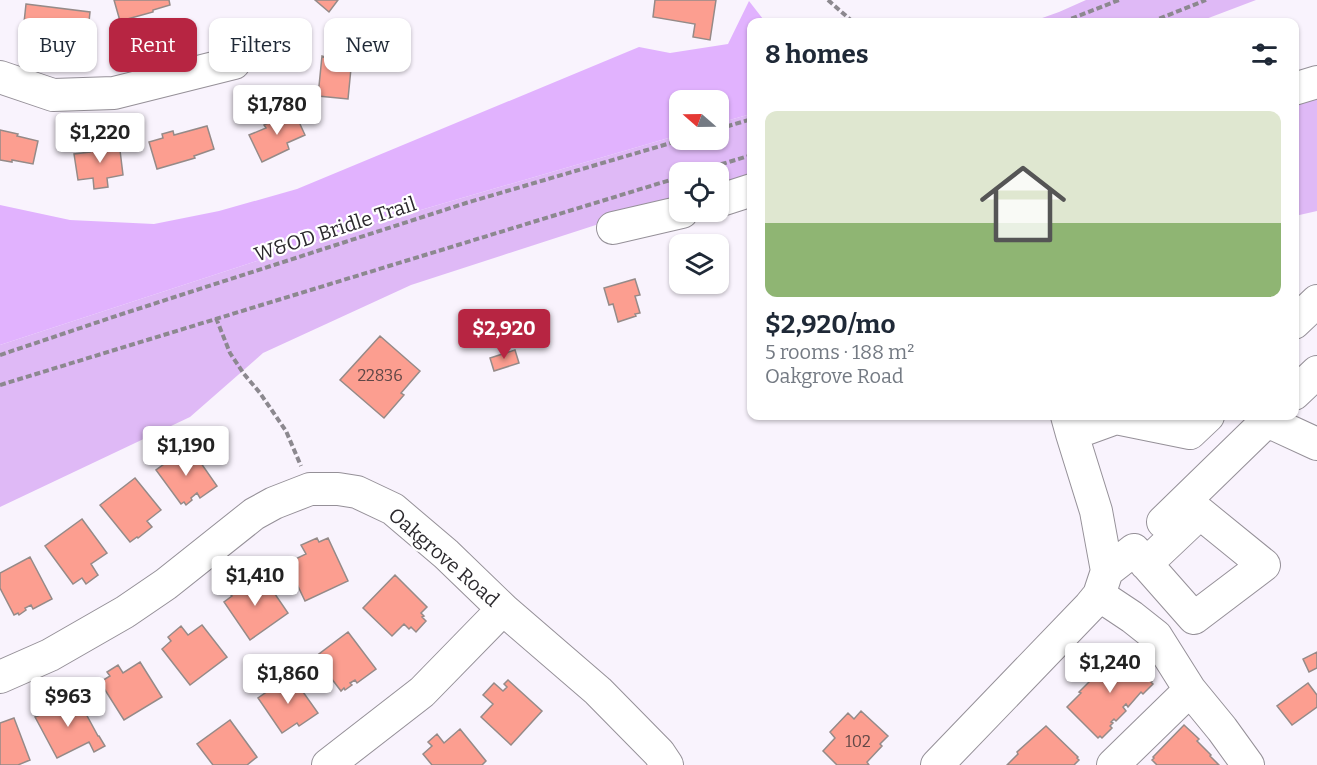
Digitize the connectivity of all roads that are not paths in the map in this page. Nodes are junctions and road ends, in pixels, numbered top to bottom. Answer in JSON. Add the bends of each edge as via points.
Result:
{"nodes":[{"id":1,"x":209,"y":69,"type":"edge"},
{"id":2,"x":0,"y":77,"type":"edge"},
{"id":3,"x":1317,"y":82,"type":"edge"},
{"id":4,"x":1299,"y":87,"type":"edge"},
{"id":5,"x":747,"y":192,"type":"edge"},
{"id":6,"x":729,"y":197,"type":"edge"},
{"id":7,"x":669,"y":215,"type":"edge"},
{"id":8,"x":613,"y":228,"type":"dead end"},
{"id":9,"x":1317,"y":301,"type":"edge"},
{"id":10,"x":1299,"y":318,"type":"edge"},
{"id":11,"x":1317,"y":372,"type":"edge"},
{"id":12,"x":1299,"y":389,"type":"edge"},
{"id":13,"x":1098,"y":420,"type":"edge"},
{"id":14,"x":1129,"y":420,"type":"edge"},
{"id":15,"x":1204,"y":420,"type":"edge"},
{"id":16,"x":1267,"y":420,"type":"edge"},
{"id":17,"x":1273,"y":420,"type":"edge"},
{"id":18,"x":1070,"y":425,"type":"edge"},
{"id":19,"x":1317,"y":444,"type":"edge"},
{"id":20,"x":1103,"y":583,"type":"junction"},
{"id":21,"x":503,"y":609,"type":"junction"},
{"id":22,"x":0,"y":677,"type":"edge"},
{"id":23,"x":1190,"y":690,"type":"junction"},
{"id":24,"x":328,"y":765,"type":"edge"},
{"id":25,"x":667,"y":765,"type":"edge"},
{"id":26,"x":937,"y":765,"type":"edge"},
{"id":27,"x":1113,"y":765,"type":"edge"},
{"id":28,"x":1248,"y":765,"type":"edge"}],
"edges":[{"from":1,"to":2,"type":"street","via":[[114,93],[53,95]]},
{"from":3,"to":4,"type":"street"},
{"from":5,"to":6,"type":"street"},
{"from":7,"to":8,"type":"street"},
{"from":9,"to":10,"type":"street"},
{"from":11,"to":12,"type":"street"},
{"from":13,"to":18,"type":"street"},
{"from":14,"to":15,"type":"street","via":[[1190,433]]},
{"from":16,"to":20,"type":"street","via":[[1140,557]]},
{"from":17,"to":19,"type":"street"},
{"from":18,"to":20,"type":"street","via":[[1096,511]]},
{"from":20,"to":23,"type":"street","via":[[1132,617],[1156,636]]},
{"from":20,"to":26,"type":"street","via":[[1090,606]]},
{"from":21,"to":22,"type":"street","name":"Oakgrove Road","via":[[393,509],[357,492],[310,489],[255,514],[125,612],[50,655]]},
{"from":21,"to":24,"type":"street","via":[[422,692]]},
{"from":21,"to":25,"type":"street","name":"Oakgrove Road","via":[[598,692]]},
{"from":23,"to":27,"type":"street"},
{"from":23,"to":28,"type":"street"}]}
